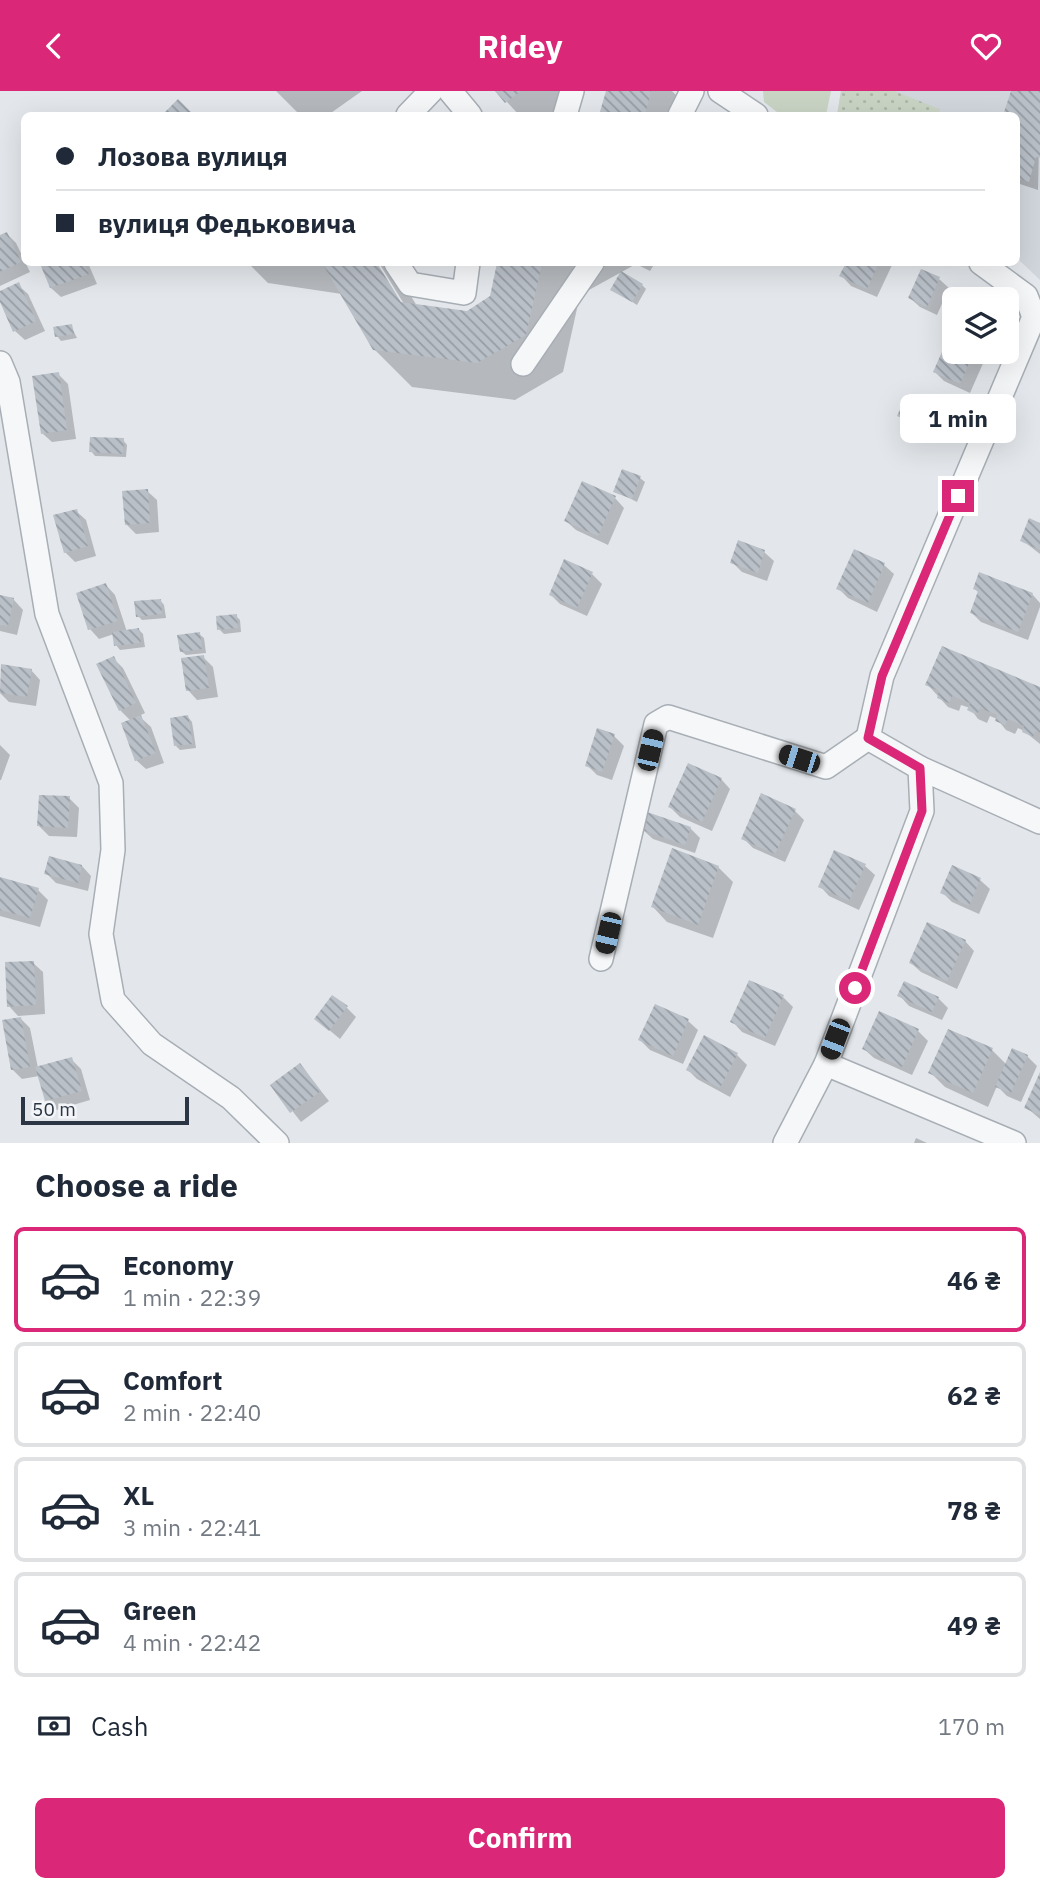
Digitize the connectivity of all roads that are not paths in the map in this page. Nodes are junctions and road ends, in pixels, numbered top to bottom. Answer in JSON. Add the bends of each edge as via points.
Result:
{"nodes":[{"id":1,"x":431,"y":91,"type":"edge"},
{"id":2,"x":450,"y":91,"type":"edge"},
{"id":3,"x":572,"y":91,"type":"edge"},
{"id":4,"x":692,"y":91,"type":"edge"},
{"id":5,"x":729,"y":94,"type":"edge"},
{"id":6,"x":411,"y":112,"type":"edge"},
{"id":7,"x":468,"y":112,"type":"edge"},
{"id":8,"x":566,"y":112,"type":"edge"},
{"id":9,"x":682,"y":112,"type":"edge"},
{"id":10,"x":752,"y":112,"type":"edge"},
{"id":11,"x":399,"y":266,"type":"edge"},
{"id":12,"x":468,"y":266,"type":"edge"},
{"id":13,"x":590,"y":266,"type":"edge"},
{"id":14,"x":985,"y":266,"type":"edge"},
{"id":15,"x":1037,"y":318,"type":"edge"},
{"id":16,"x":0,"y":363,"type":"edge"},
{"id":17,"x":523,"y":364,"type":"dead end"},
{"id":18,"x":868,"y":738,"type":"junction"},
{"id":19,"x":920,"y":768,"type":"junction"},
{"id":20,"x":1040,"y":822,"type":"edge"},
{"id":21,"x":601,"y":959,"type":"dead end"},
{"id":22,"x":826,"y":1064,"type":"junction"},
{"id":23,"x":277,"y":1143,"type":"edge"},
{"id":24,"x":785,"y":1143,"type":"edge"},
{"id":25,"x":1014,"y":1143,"type":"edge"}],
"edges":[{"from":1,"to":6,"type":"street"},
{"from":2,"to":7,"type":"street"},
{"from":3,"to":8,"type":"street"},
{"from":4,"to":9,"type":"street"},
{"from":5,"to":10,"type":"street"},
{"from":11,"to":12,"type":"street","via":[[410,284],[464,293]]},
{"from":13,"to":17,"type":"street"},
{"from":14,"to":15,"type":"street","via":[[1026,296]]},
{"from":15,"to":18,"type":"street","via":[[882,676]]},
{"from":16,"to":23,"type":"street","via":[[8,382],[47,614],[110,783],[113,850],[101,934],[113,1000],[152,1044],[231,1098]]},
{"from":18,"to":19,"type":"street"},
{"from":18,"to":21,"type":"street","via":[[825,767],[668,717],[656,724]]},
{"from":19,"to":20,"type":"street"},
{"from":19,"to":22,"type":"street","via":[[922,811]]},
{"from":22,"to":24,"type":"street"},
{"from":22,"to":25,"type":"street"}]}
